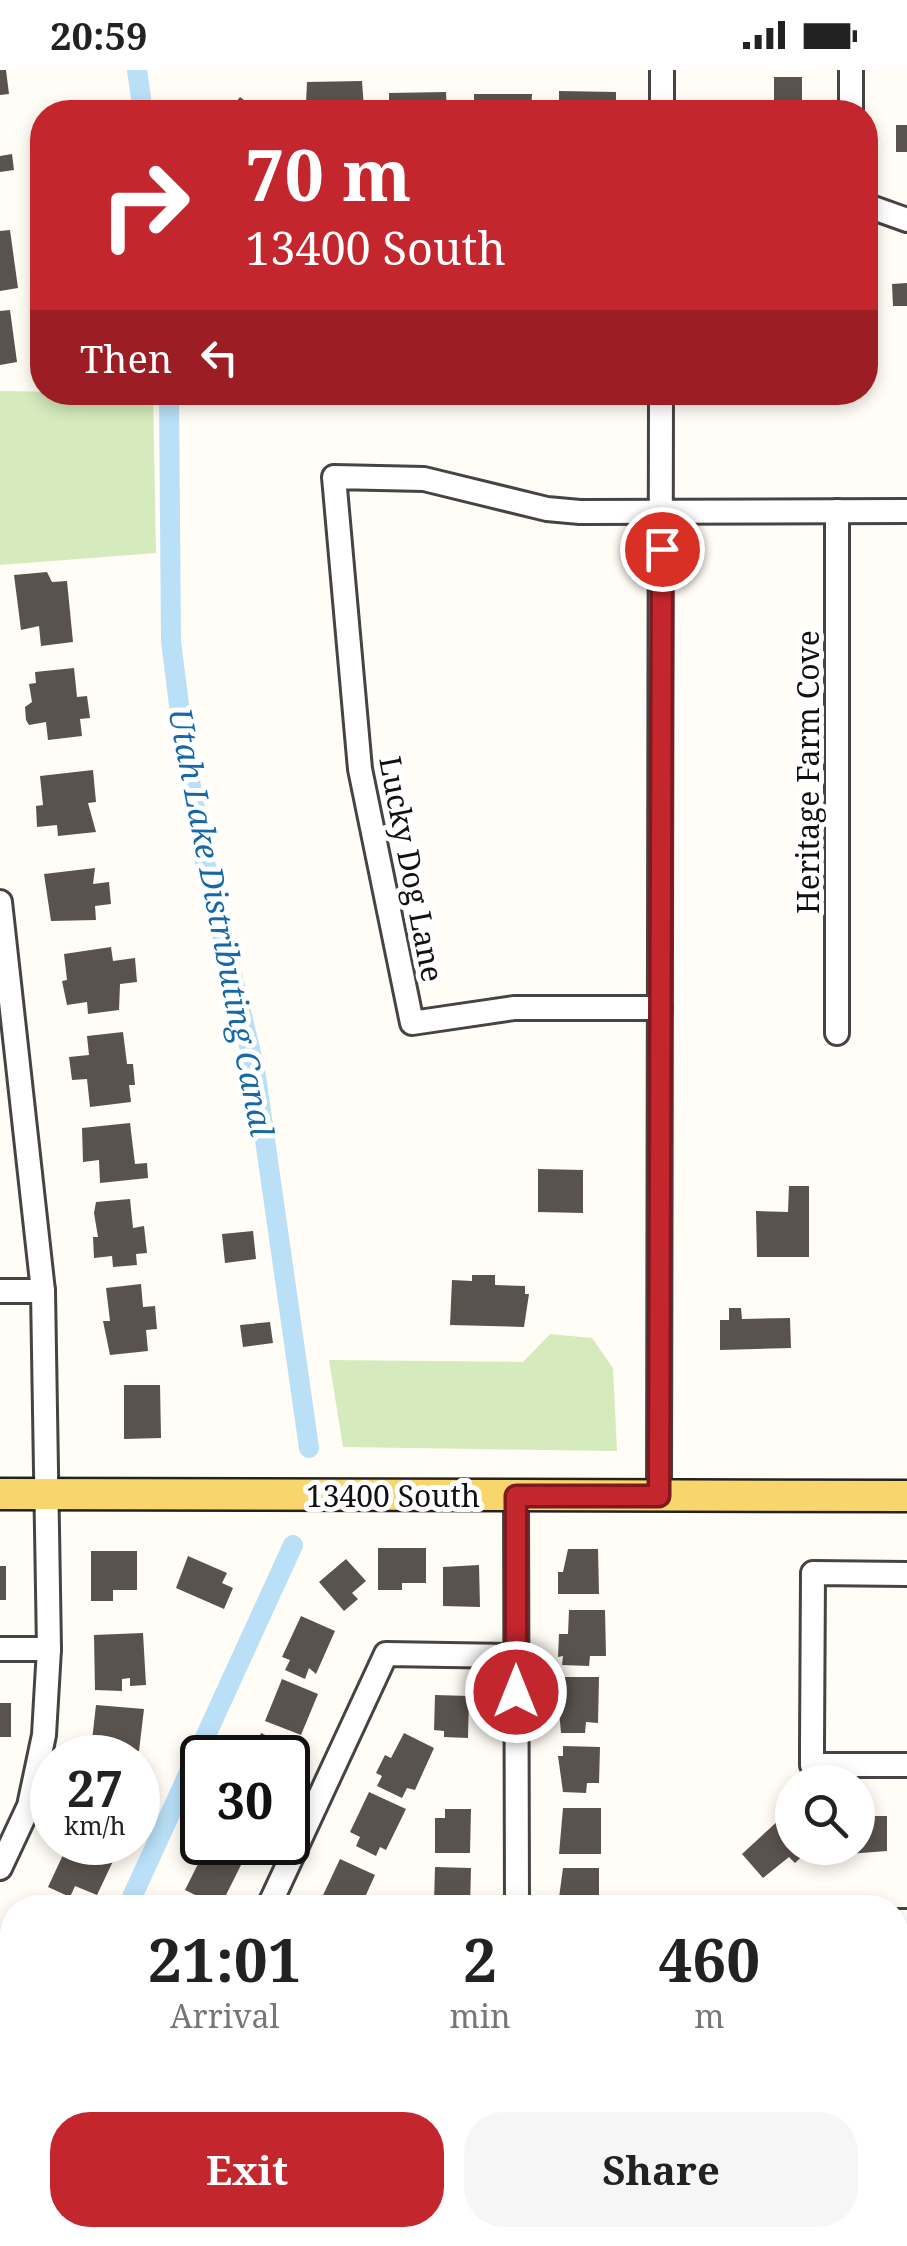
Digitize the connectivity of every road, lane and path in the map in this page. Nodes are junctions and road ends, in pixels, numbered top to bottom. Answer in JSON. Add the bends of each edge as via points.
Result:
{"nodes":[{"id":1,"x":662,"y":70,"type":"edge"},
{"id":2,"x":851,"y":70,"type":"edge"},
{"id":3,"x":662,"y":100,"type":"edge"},
{"id":4,"x":850,"y":100,"type":"edge"},
{"id":5,"x":878,"y":210,"type":"edge"},
{"id":6,"x":907,"y":220,"type":"edge"},
{"id":7,"x":661,"y":405,"type":"edge"},
{"id":8,"x":662,"y":511,"type":"junction"},
{"id":9,"x":837,"y":511,"type":"junction"},
{"id":10,"x":907,"y":512,"type":"edge"},
{"id":11,"x":0,"y":902,"type":"edge"},
{"id":12,"x":2,"y":937,"type":"edge"},
{"id":13,"x":660,"y":1008,"type":"junction"},
{"id":14,"x":838,"y":1033,"type":"dead end"},
{"id":15,"x":0,"y":1291,"type":"edge"},
{"id":16,"x":43,"y":1291,"type":"junction"},
{"id":17,"x":0,"y":1494,"type":"edge"},
{"id":18,"x":46,"y":1494,"type":"junction"},
{"id":19,"x":516,"y":1496,"type":"junction"},
{"id":20,"x":659,"y":1496,"type":"junction"},
{"id":21,"x":907,"y":1496,"type":"edge"},
{"id":22,"x":907,"y":1574,"type":"edge"},
{"id":23,"x":0,"y":1648,"type":"edge"},
{"id":24,"x":49,"y":1649,"type":"junction"},
{"id":25,"x":516,"y":1656,"type":"junction"},
{"id":26,"x":907,"y":1766,"type":"edge"},
{"id":27,"x":0,"y":1868,"type":"edge"},
{"id":28,"x":274,"y":1895,"type":"edge"},
{"id":29,"x":517,"y":1895,"type":"edge"}],
"edges":[{"from":1,"to":3,"type":"street"},
{"from":2,"to":4,"type":"street"},
{"from":5,"to":6,"type":"street"},
{"from":7,"to":8,"type":"street"},
{"from":8,"to":9,"type":"street"},
{"from":8,"to":13,"type":"street"},
{"from":8,"to":13,"type":"street","name":"Lucky Dog Lane","via":[[547,508],[424,479],[334,477],[360,769],[412,1023],[514,1008]]},
{"from":9,"to":10,"type":"street"},
{"from":9,"to":14,"type":"street","name":"Heritage Farm Cove"},
{"from":11,"to":12,"type":"street"},
{"from":12,"to":16,"type":"street"},
{"from":13,"to":20,"type":"street"},
{"from":15,"to":16,"type":"street"},
{"from":16,"to":18,"type":"street"},
{"from":17,"to":18,"type":"main road","name":"13400 South"},
{"from":18,"to":19,"type":"main road","name":"13400 South"},
{"from":18,"to":24,"type":"street"},
{"from":19,"to":20,"type":"main road","name":"13400 South"},
{"from":19,"to":25,"type":"street"},
{"from":20,"to":21,"type":"main road","name":"13400 South"},
{"from":22,"to":26,"type":"street","via":[[813,1573],[812,1766]]},
{"from":23,"to":24,"type":"street"},
{"from":24,"to":27,"type":"street","via":[[44,1735],[29,1806]]},
{"from":25,"to":28,"type":"street","via":[[386,1654]]},
{"from":25,"to":29,"type":"street"}]}
